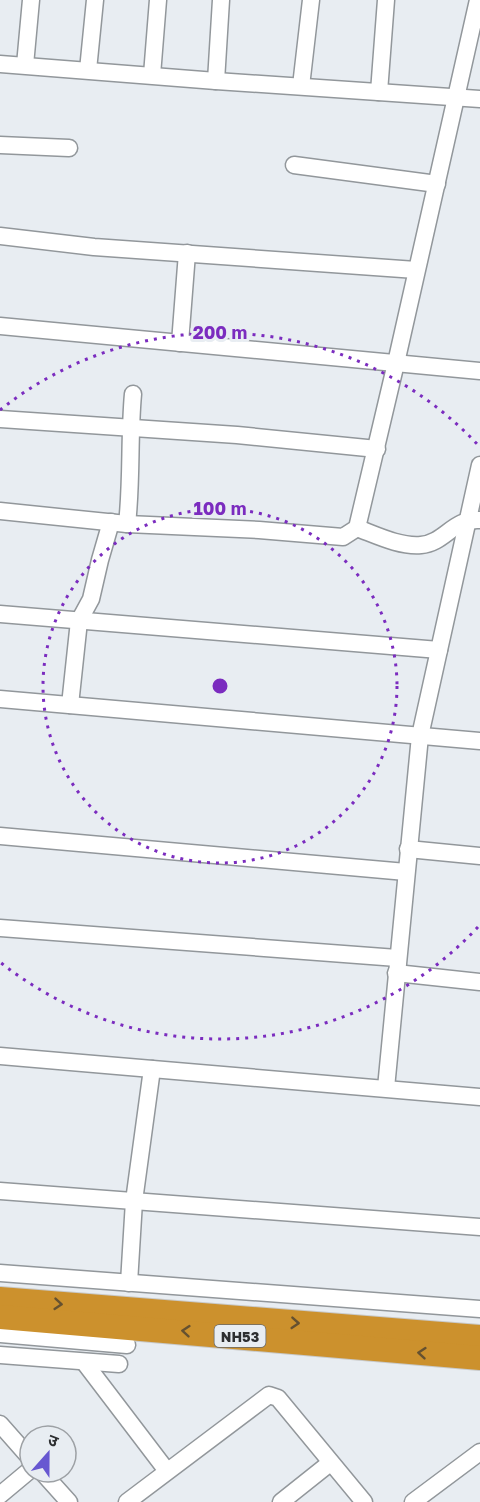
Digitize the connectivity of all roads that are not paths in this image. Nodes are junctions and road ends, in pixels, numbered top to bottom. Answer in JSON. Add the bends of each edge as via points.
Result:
{"nodes":[{"id":1,"x":31,"y":0,"type":"edge"},
{"id":2,"x":96,"y":0,"type":"edge"},
{"id":3,"x":158,"y":0,"type":"edge"},
{"id":4,"x":221,"y":0,"type":"edge"},
{"id":5,"x":311,"y":0,"type":"edge"},
{"id":6,"x":386,"y":0,"type":"edge"},
{"id":7,"x":478,"y":0,"type":"edge"},
{"id":8,"x":0,"y":63,"type":"edge"},
{"id":9,"x":25,"y":65,"type":"junction"},
{"id":10,"x":88,"y":70,"type":"junction"},
{"id":11,"x":152,"y":75,"type":"junction"},
{"id":12,"x":216,"y":81,"type":"junction"},
{"id":13,"x":301,"y":86,"type":"junction"},
{"id":14,"x":379,"y":92,"type":"junction"},
{"id":15,"x":457,"y":97,"type":"junction"},
{"id":16,"x":480,"y":99,"type":"edge"},
{"id":17,"x":0,"y":145,"type":"edge"},
{"id":18,"x":69,"y":148,"type":"dead end"},
{"id":19,"x":294,"y":165,"type":"dead end"},
{"id":20,"x":437,"y":184,"type":"junction"},
{"id":21,"x":0,"y":236,"type":"edge"},
{"id":22,"x":187,"y":254,"type":"junction"},
{"id":23,"x":416,"y":270,"type":"junction"},
{"id":24,"x":0,"y":326,"type":"edge"},
{"id":25,"x":180,"y":343,"type":"junction"},
{"id":26,"x":396,"y":363,"type":"junction"},
{"id":27,"x":480,"y":371,"type":"edge"},
{"id":28,"x":133,"y":394,"type":"dead end"},
{"id":29,"x":0,"y":419,"type":"edge"},
{"id":30,"x":130,"y":427,"type":"junction"},
{"id":31,"x":377,"y":449,"type":"junction"},
{"id":32,"x":480,"y":465,"type":"edge"},
{"id":33,"x":0,"y":511,"type":"edge"},
{"id":34,"x":474,"y":520,"type":"edge"},
{"id":35,"x":118,"y":523,"type":"junction"},
{"id":36,"x":357,"y":528,"type":"junction"},
{"id":37,"x":0,"y":614,"type":"edge"},
{"id":38,"x":79,"y":621,"type":"junction"},
{"id":39,"x":439,"y":650,"type":"junction"},
{"id":40,"x":0,"y":699,"type":"edge"},
{"id":41,"x":70,"y":705,"type":"junction"},
{"id":42,"x":420,"y":736,"type":"junction"},
{"id":43,"x":480,"y":741,"type":"edge"},
{"id":44,"x":0,"y":836,"type":"edge"},
{"id":45,"x":408,"y":849,"type":"junction"},
{"id":46,"x":480,"y":856,"type":"edge"},
{"id":47,"x":406,"y":872,"type":"junction"},
{"id":48,"x":0,"y":928,"type":"edge"},
{"id":49,"x":396,"y":966,"type":"junction"},
{"id":50,"x":480,"y":982,"type":"edge"},
{"id":51,"x":0,"y":1056,"type":"edge"},
{"id":52,"x":152,"y":1069,"type":"junction"},
{"id":53,"x":386,"y":1088,"type":"junction"},
{"id":54,"x":480,"y":1097,"type":"edge"},
{"id":55,"x":0,"y":1191,"type":"edge"},
{"id":56,"x":134,"y":1201,"type":"junction"},
{"id":57,"x":480,"y":1227,"type":"edge"},
{"id":58,"x":0,"y":1272,"type":"edge"},
{"id":59,"x":129,"y":1283,"type":"junction"},
{"id":60,"x":0,"y":1299,"type":"edge"},
{"id":61,"x":480,"y":1310,"type":"edge"},
{"id":62,"x":0,"y":1317,"type":"edge"},
{"id":63,"x":0,"y":1334,"type":"edge"},
{"id":64,"x":131,"y":1336,"type":"junction"},
{"id":65,"x":480,"y":1337,"type":"edge"},
{"id":66,"x":0,"y":1355,"type":"edge"},
{"id":67,"x":480,"y":1358,"type":"edge"},
{"id":68,"x":84,"y":1362,"type":"junction"},
{"id":69,"x":119,"y":1364,"type":"junction"},
{"id":70,"x":107,"y":1389,"type":"junction"},
{"id":71,"x":0,"y":1424,"type":"edge"},
{"id":72,"x":18,"y":1444,"type":"edge"},
{"id":73,"x":480,"y":1452,"type":"edge"},
{"id":74,"x":330,"y":1463,"type":"junction"},
{"id":75,"x":167,"y":1471,"type":"junction"},
{"id":76,"x":18,"y":1480,"type":"edge"},
{"id":77,"x":53,"y":1484,"type":"edge"},
{"id":78,"x":0,"y":1495,"type":"edge"},
{"id":79,"x":69,"y":1502,"type":"edge"},
{"id":80,"x":128,"y":1502,"type":"edge"},
{"id":81,"x":281,"y":1502,"type":"edge"},
{"id":82,"x":364,"y":1502,"type":"edge"},
{"id":83,"x":412,"y":1502,"type":"edge"}],
"edges":[{"from":1,"to":9,"type":"street"},
{"from":2,"to":10,"type":"street"},
{"from":3,"to":11,"type":"street"},
{"from":4,"to":12,"type":"street"},
{"from":5,"to":13,"type":"street"},
{"from":6,"to":14,"type":"street"},
{"from":7,"to":15,"type":"street"},
{"from":8,"to":9,"type":"street"},
{"from":9,"to":10,"type":"street"},
{"from":10,"to":11,"type":"street"},
{"from":11,"to":12,"type":"street"},
{"from":12,"to":13,"type":"street"},
{"from":13,"to":14,"type":"street"},
{"from":14,"to":15,"type":"street"},
{"from":15,"to":16,"type":"street"},
{"from":15,"to":20,"type":"street"},
{"from":17,"to":18,"type":"street"},
{"from":19,"to":20,"type":"street"},
{"from":20,"to":23,"type":"street"},
{"from":21,"to":22,"type":"street"},
{"from":22,"to":23,"type":"street"},
{"from":22,"to":25,"type":"street"},
{"from":23,"to":26,"type":"street"},
{"from":24,"to":25,"type":"street"},
{"from":25,"to":26,"type":"street"},
{"from":26,"to":27,"type":"street"},
{"from":26,"to":31,"type":"street"},
{"from":28,"to":30,"type":"street"},
{"from":29,"to":30,"type":"street"},
{"from":30,"to":31,"type":"street"},
{"from":30,"to":35,"type":"street","via":[[131,489]]},
{"from":31,"to":36,"type":"street"},
{"from":32,"to":34,"type":"street"},
{"from":33,"to":35,"type":"street"},
{"from":34,"to":36,"type":"street","via":[[421,545]]},
{"from":34,"to":39,"type":"street"},
{"from":35,"to":36,"type":"street","via":[[343,537]]},
{"from":35,"to":38,"type":"street","via":[[100,560],[92,599]]},
{"from":37,"to":38,"type":"street"},
{"from":38,"to":39,"type":"street"},
{"from":38,"to":41,"type":"street"},
{"from":39,"to":42,"type":"street"},
{"from":40,"to":41,"type":"street"},
{"from":41,"to":42,"type":"street"},
{"from":42,"to":43,"type":"street"},
{"from":42,"to":45,"type":"street"},
{"from":44,"to":47,"type":"street"},
{"from":45,"to":46,"type":"street"},
{"from":45,"to":47,"type":"street"},
{"from":47,"to":49,"type":"street"},
{"from":48,"to":49,"type":"street"},
{"from":49,"to":50,"type":"street"},
{"from":49,"to":53,"type":"street"},
{"from":51,"to":52,"type":"street"},
{"from":52,"to":53,"type":"street"},
{"from":52,"to":56,"type":"street"},
{"from":53,"to":54,"type":"street"},
{"from":55,"to":56,"type":"street"},
{"from":56,"to":57,"type":"street"},
{"from":56,"to":59,"type":"street"},
{"from":58,"to":59,"type":"street"},
{"from":59,"to":61,"type":"street"},
{"from":60,"to":65,"type":"highway","number":"NH53","one_way":true},
{"from":62,"to":64,"type":"highway","number":"NH53"},
{"from":63,"to":64,"type":"street"},
{"from":67,"to":64,"type":"highway","number":"NH53","one_way":true},
{"from":64,"to":69,"type":"street"},
{"from":66,"to":68,"type":"street"},
{"from":68,"to":69,"type":"street"},
{"from":68,"to":70,"type":"street"},
{"from":69,"to":70,"type":"street"},
{"from":70,"to":75,"type":"street"},
{"from":71,"to":72,"type":"street"},
{"from":73,"to":83,"type":"street"},
{"from":74,"to":75,"type":"street","via":[[278,1398],[269,1395]]},
{"from":74,"to":81,"type":"street"},
{"from":74,"to":82,"type":"street"},
{"from":75,"to":80,"type":"street"},
{"from":76,"to":78,"type":"street"},
{"from":77,"to":79,"type":"street"}]}
